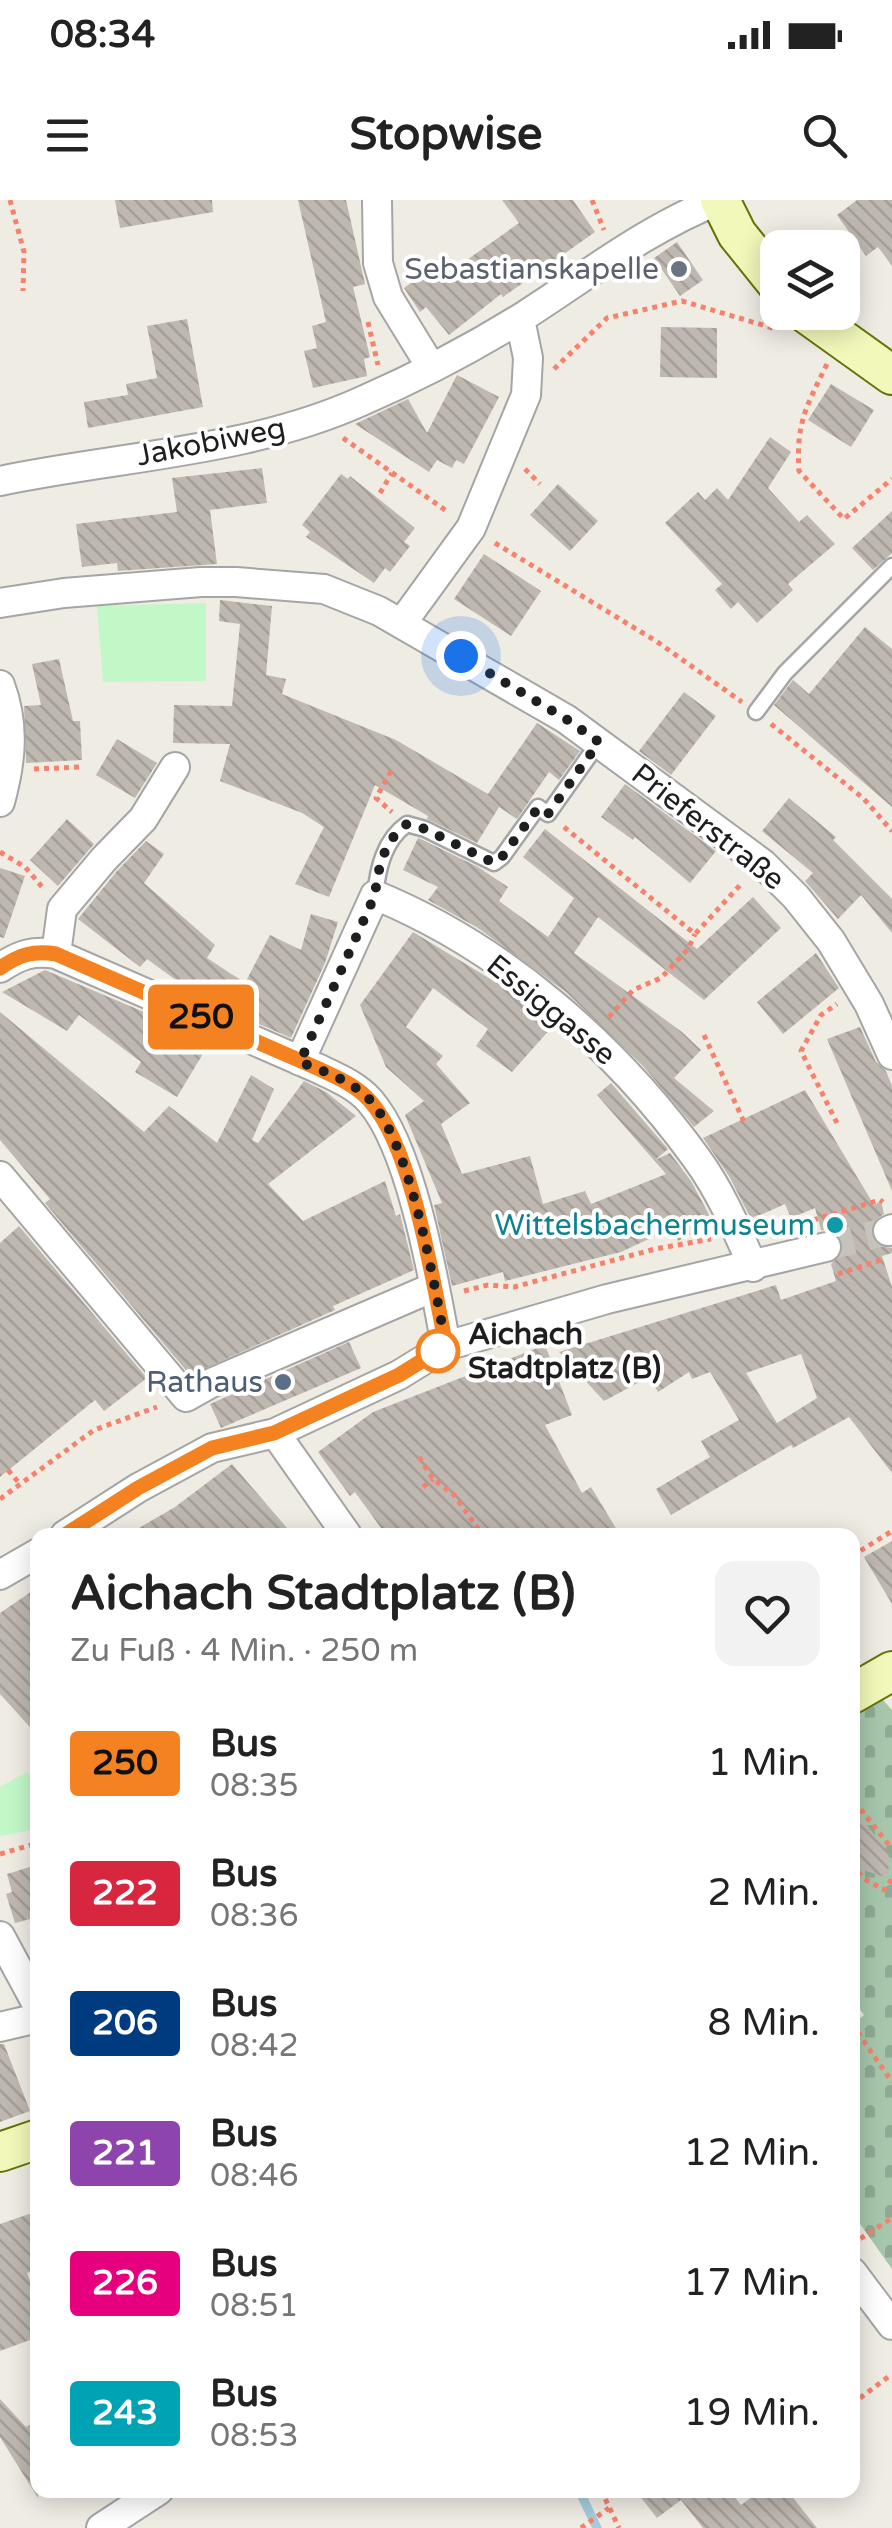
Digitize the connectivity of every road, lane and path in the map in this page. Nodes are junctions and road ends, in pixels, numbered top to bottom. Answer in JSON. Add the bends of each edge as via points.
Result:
{"nodes":[{"id":1,"x":10,"y":200,"type":"edge"},
{"id":2,"x":378,"y":200,"type":"edge"},
{"id":3,"x":720,"y":200,"type":"edge"},
{"id":4,"x":760,"y":263,"type":"edge"},
{"id":5,"x":23,"y":291,"type":"dead end"},
{"id":6,"x":388,"y":297,"type":"junction"},
{"id":7,"x":520,"y":319,"type":"junction"},
{"id":8,"x":760,"y":324,"type":"edge"},
{"id":9,"x":817,"y":330,"type":"edge"},
{"id":10,"x":828,"y":330,"type":"edge"},
{"id":11,"x":431,"y":367,"type":"junction"},
{"id":12,"x":892,"y":375,"type":"edge"},
{"id":13,"x":546,"y":377,"type":"dead end"},
{"id":14,"x":384,"y":391,"type":"junction"},
{"id":15,"x":316,"y":419,"type":"junction"},
{"id":16,"x":392,"y":473,"type":"junction"},
{"id":17,"x":892,"y":480,"type":"edge"},
{"id":18,"x":0,"y":481,"type":"edge"},
{"id":19,"x":380,"y":493,"type":"dead end"},
{"id":20,"x":481,"y":534,"type":"junction"},
{"id":21,"x":892,"y":566,"type":"edge"},
{"id":22,"x":0,"y":603,"type":"edge"},
{"id":23,"x":402,"y":623,"type":"junction"},
{"id":24,"x":0,"y":685,"type":"edge"},
{"id":25,"x":756,"y":712,"type":"junction"},
{"id":26,"x":599,"y":742,"type":"junction"},
{"id":27,"x":175,"y":767,"type":"dead end"},
{"id":28,"x":81,"y":768,"type":"dead end"},
{"id":29,"x":8,"y":770,"type":"junction"},
{"id":30,"x":391,"y":772,"type":"dead end"},
{"id":31,"x":0,"y":802,"type":"edge"},
{"id":32,"x":548,"y":814,"type":"junction"},
{"id":33,"x":407,"y":824,"type":"junction"},
{"id":34,"x":892,"y":830,"type":"edge"},
{"id":35,"x":0,"y":852,"type":"edge"},
{"id":36,"x":762,"y":864,"type":"junction"},
{"id":37,"x":375,"y":895,"type":"junction"},
{"id":38,"x":62,"y":909,"type":"junction"},
{"id":39,"x":695,"y":934,"type":"junction"},
{"id":40,"x":56,"y":954,"type":"junction"},
{"id":41,"x":0,"y":966,"type":"edge"},
{"id":42,"x":860,"y":989,"type":"junction"},
{"id":43,"x":704,"y":1035,"type":"dead end"},
{"id":44,"x":591,"y":1037,"type":"junction"},
{"id":45,"x":892,"y":1055,"type":"edge"},
{"id":46,"x":300,"y":1062,"type":"junction"},
{"id":47,"x":836,"y":1123,"type":"dead end"},
{"id":48,"x":745,"y":1124,"type":"dead end"},
{"id":49,"x":0,"y":1176,"type":"edge"},
{"id":50,"x":890,"y":1222,"type":"edge"},
{"id":51,"x":736,"y":1228,"type":"junction"},
{"id":52,"x":826,"y":1248,"type":"tunnel mouth"},
{"id":53,"x":792,"y":1256,"type":"junction"},
{"id":54,"x":753,"y":1267,"type":"junction"},
{"id":55,"x":435,"y":1292,"type":"junction"},
{"id":56,"x":446,"y":1346,"type":"junction"},
{"id":57,"x":186,"y":1397,"type":"junction"},
{"id":58,"x":274,"y":1433,"type":"junction"},
{"id":59,"x":419,"y":1457,"type":"dead end"},
{"id":60,"x":8,"y":1470,"type":"dead end"},
{"id":61,"x":434,"y":1479,"type":"junction"},
{"id":62,"x":20,"y":1484,"type":"junction"},
{"id":63,"x":422,"y":1487,"type":"dead end"},
{"id":64,"x":0,"y":1499,"type":"edge"},
{"id":65,"x":77,"y":1528,"type":"edge"},
{"id":66,"x":342,"y":1528,"type":"edge"},
{"id":67,"x":478,"y":1528,"type":"edge"},
{"id":68,"x":892,"y":1531,"type":"edge"},
{"id":69,"x":860,"y":1551,"type":"edge"},
{"id":70,"x":30,"y":1558,"type":"edge"},
{"id":71,"x":0,"y":1575,"type":"edge"},
{"id":72,"x":892,"y":1670,"type":"edge"},
{"id":73,"x":860,"y":1689,"type":"edge"},
{"id":74,"x":860,"y":1808,"type":"edge"},
{"id":75,"x":30,"y":1845,"type":"edge"},
{"id":76,"x":892,"y":1849,"type":"edge"},
{"id":77,"x":0,"y":1854,"type":"edge"},
{"id":78,"x":860,"y":1874,"type":"edge"},
{"id":79,"x":892,"y":1879,"type":"edge"},
{"id":80,"x":0,"y":1936,"type":"edge"},
{"id":81,"x":30,"y":1991,"type":"edge"},
{"id":82,"x":30,"y":2020,"type":"edge"},
{"id":83,"x":0,"y":2028,"type":"edge"},
{"id":84,"x":860,"y":2036,"type":"edge"},
{"id":85,"x":892,"y":2082,"type":"edge"},
{"id":86,"x":30,"y":2142,"type":"edge"},
{"id":87,"x":0,"y":2152,"type":"edge"},
{"id":88,"x":892,"y":2218,"type":"edge"},
{"id":89,"x":860,"y":2239,"type":"edge"},
{"id":90,"x":860,"y":2283,"type":"edge"},
{"id":91,"x":892,"y":2325,"type":"edge"},
{"id":92,"x":892,"y":2374,"type":"edge"},
{"id":93,"x":860,"y":2398,"type":"edge"},
{"id":94,"x":147,"y":2498,"type":"edge"},
{"id":95,"x":604,"y":2498,"type":"edge"},
{"id":96,"x":609,"y":2508,"type":"junction"},
{"id":97,"x":583,"y":2526,"type":"edge"},
{"id":98,"x":101,"y":2528,"type":"edge"},
{"id":99,"x":619,"y":2528,"type":"edge"}],
"edges":[{"from":1,"to":5,"type":"path","via":[[24,252]]},
{"from":2,"to":6,"type":"street","via":[[378,263]]},
{"from":3,"to":4,"type":"main road"},
{"from":3,"to":7,"type":"street","name":"Jakobiweg","via":[[629,247]]},
{"from":6,"to":11,"type":"street"},
{"from":6,"to":14,"type":"path","via":[[364,304]]},
{"from":7,"to":11,"type":"street","name":"Jakobiweg"},
{"from":7,"to":20,"type":"street","via":[[526,396]]},
{"from":8,"to":13,"type":"path","via":[[682,301],[606,318]]},
{"from":9,"to":17,"type":"path","via":[[797,438],[799,472],[844,519]]},
{"from":10,"to":12,"type":"main road"},
{"from":11,"to":14,"type":"street","name":"Jakobiweg"},
{"from":14,"to":15,"type":"street","name":"Jakobiweg"},
{"from":15,"to":16,"type":"path"},
{"from":15,"to":18,"type":"street","name":"Jakobiweg","via":[[275,434]]},
{"from":16,"to":19,"type":"path"},
{"from":16,"to":20,"type":"path"},
{"from":20,"to":23,"type":"street"},
{"from":20,"to":25,"type":"path","via":[[656,641]]},
{"from":21,"to":25,"type":"lane","via":[[785,673]]},
{"from":22,"to":23,"type":"street","name":"Prieferstraße","via":[[236,582],[324,589]]},
{"from":23,"to":26,"type":"street","name":"Prieferstraße"},
{"from":24,"to":29,"type":"street"},
{"from":25,"to":34,"type":"path","via":[[863,798]]},
{"from":26,"to":32,"type":"lane"},
{"from":26,"to":36,"type":"street","name":"Prieferstraße"},
{"from":27,"to":38,"type":"street","via":[[143,819]]},
{"from":28,"to":29,"type":"path"},
{"from":29,"to":31,"type":"street"},
{"from":30,"to":33,"type":"path","via":[[376,798]]},
{"from":32,"to":33,"type":"lane","via":[[538,808],[494,863]]},
{"from":32,"to":39,"type":"path"},
{"from":33,"to":37,"type":"lane","via":[[393,834]]},
{"from":35,"to":38,"type":"path","via":[[25,867]]},
{"from":36,"to":39,"type":"path"},
{"from":36,"to":42,"type":"street","name":"Prieferstraße","via":[[823,930]]},
{"from":37,"to":44,"type":"street","name":"Essiggasse","via":[[464,940]]},
{"from":37,"to":46,"type":"street"},
{"from":38,"to":40,"type":"street"},
{"from":39,"to":44,"type":"path","via":[[661,978],[633,990]]},
{"from":40,"to":41,"type":"street","via":[[20,955]]},
{"from":40,"to":46,"type":"street"},
{"from":42,"to":45,"type":"street","name":"Prieferstraße"},
{"from":42,"to":47,"type":"path","via":[[821,1015],[801,1051]]},
{"from":43,"to":48,"type":"path"},
{"from":44,"to":51,"type":"street","name":"Essiggasse","via":[[698,1160]]},
{"from":46,"to":55,"type":"street","via":[[350,1084],[384,1118],[399,1151]]},
{"from":49,"to":57,"type":"street"},
{"from":50,"to":53,"type":"path","via":[[880,1200],[819,1216],[801,1228]]},
{"from":51,"to":54,"type":"street","name":"Essiggasse"},
{"from":51,"to":55,"type":"path","via":[[514,1287]]},
{"from":52,"to":53,"type":"street"},
{"from":53,"to":54,"type":"street"},
{"from":54,"to":56,"type":"street"},
{"from":55,"to":56,"type":"street"},
{"from":55,"to":57,"type":"street"},
{"from":56,"to":58,"type":"street"},
{"from":57,"to":62,"type":"path","via":[[94,1430]]},
{"from":58,"to":65,"type":"street","via":[[212,1448]]},
{"from":58,"to":66,"type":"street"},
{"from":59,"to":61,"type":"path"},
{"from":60,"to":62,"type":"path"},
{"from":61,"to":63,"type":"path"},
{"from":61,"to":67,"type":"path"},
{"from":62,"to":64,"type":"path"},
{"from":68,"to":69,"type":"path"},
{"from":70,"to":71,"type":"street"},
{"from":72,"to":73,"type":"main road"},
{"from":74,"to":76,"type":"path"},
{"from":75,"to":77,"type":"path"},
{"from":78,"to":79,"type":"path","via":[[884,1890]]},
{"from":80,"to":81,"type":"street"},
{"from":82,"to":83,"type":"street"},
{"from":84,"to":85,"type":"path"},
{"from":86,"to":87,"type":"main road"},
{"from":88,"to":89,"type":"path"},
{"from":90,"to":91,"type":"street"},
{"from":92,"to":93,"type":"path"},
{"from":94,"to":98,"type":"street"},
{"from":95,"to":96,"type":"path"},
{"from":96,"to":97,"type":"path"},
{"from":96,"to":99,"type":"path"}]}
